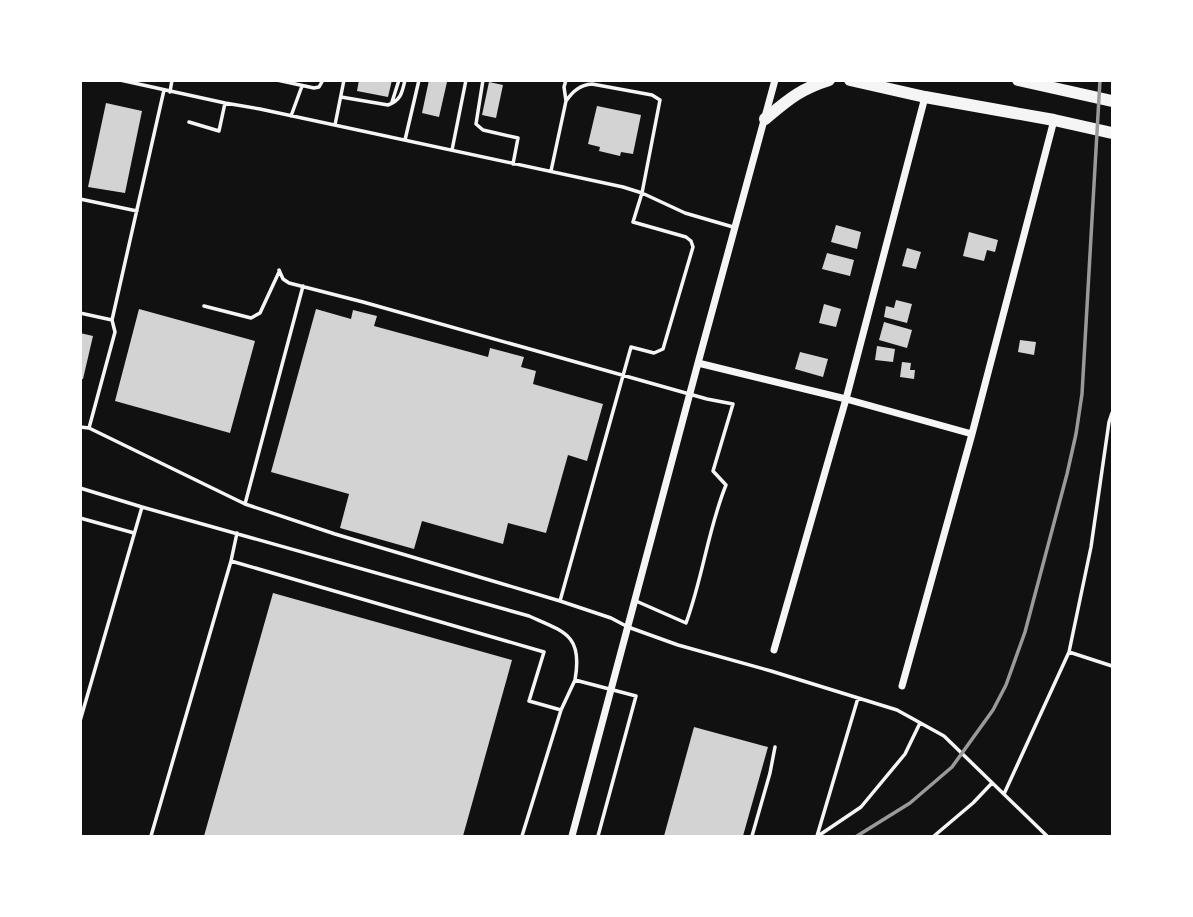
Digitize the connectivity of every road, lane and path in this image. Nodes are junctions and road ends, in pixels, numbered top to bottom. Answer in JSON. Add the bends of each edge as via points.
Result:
{"nodes":[{"id":1,"x":120,"y":80,"type":"edge"},
{"id":2,"x":172,"y":80,"type":"edge"},
{"id":3,"x":276,"y":80,"type":"edge"},
{"id":4,"x":323,"y":80,"type":"edge"},
{"id":5,"x":344,"y":80,"type":"edge"},
{"id":6,"x":399,"y":80,"type":"edge"},
{"id":7,"x":405,"y":80,"type":"edge"},
{"id":8,"x":419,"y":80,"type":"edge"},
{"id":9,"x":466,"y":80,"type":"edge"},
{"id":10,"x":483,"y":80,"type":"edge"},
{"id":11,"x":566,"y":80,"type":"edge"},
{"id":12,"x":775,"y":80,"type":"edge"},
{"id":13,"x":829,"y":80,"type":"edge"},
{"id":14,"x":850,"y":80,"type":"edge"},
{"id":15,"x":1020,"y":81,"type":"edge"},
{"id":16,"x":302,"y":86,"type":"junction"},
{"id":17,"x":167,"y":91,"type":"junction"},
{"id":18,"x":341,"y":97,"type":"junction"},
{"id":19,"x":925,"y":97,"type":"junction"},
{"id":20,"x":566,"y":101,"type":"junction"},
{"id":21,"x":1112,"y":101,"type":"edge"},
{"id":22,"x":225,"y":103,"type":"junction"},
{"id":23,"x":391,"y":104,"type":"junction"},
{"id":24,"x":291,"y":116,"type":"junction"},
{"id":25,"x":765,"y":119,"type":"junction"},
{"id":26,"x":1054,"y":120,"type":"junction"},
{"id":27,"x":189,"y":122,"type":"dead end"},
{"id":28,"x":335,"y":125,"type":"junction"},
{"id":29,"x":1112,"y":133,"type":"edge"},
{"id":30,"x":405,"y":140,"type":"junction"},
{"id":31,"x":452,"y":150,"type":"junction"},
{"id":32,"x":513,"y":164,"type":"junction"},
{"id":33,"x":551,"y":172,"type":"junction"},
{"id":34,"x":642,"y":193,"type":"junction"},
{"id":35,"x":80,"y":199,"type":"edge"},
{"id":36,"x":138,"y":211,"type":"junction"},
{"id":37,"x":735,"y":228,"type":"junction"},
{"id":38,"x":303,"y":286,"type":"junction"},
{"id":39,"x":204,"y":306,"type":"dead end"},
{"id":40,"x":80,"y":313,"type":"edge"},
{"id":41,"x":112,"y":320,"type":"junction"},
{"id":42,"x":698,"y":363,"type":"junction"},
{"id":43,"x":623,"y":374,"type":"junction"},
{"id":44,"x":690,"y":394,"type":"junction"},
{"id":45,"x":846,"y":399,"type":"junction"},
{"id":46,"x":1112,"y":413,"type":"edge"},
{"id":47,"x":80,"y":427,"type":"edge"},
{"id":48,"x":89,"y":428,"type":"junction"},
{"id":49,"x":972,"y":434,"type":"junction"},
{"id":50,"x":80,"y":488,"type":"edge"},
{"id":51,"x":244,"y":504,"type":"junction"},
{"id":52,"x":142,"y":507,"type":"junction"},
{"id":53,"x":80,"y":518,"type":"edge"},
{"id":54,"x":134,"y":533,"type":"junction"},
{"id":55,"x":237,"y":533,"type":"junction"},
{"id":56,"x":231,"y":561,"type":"junction"},
{"id":57,"x":560,"y":601,"type":"junction"},
{"id":58,"x":635,"y":601,"type":"junction"},
{"id":59,"x":628,"y":626,"type":"junction"},
{"id":60,"x":774,"y":650,"type":"dead end"},
{"id":61,"x":1069,"y":652,"type":"junction"},
{"id":62,"x":1112,"y":666,"type":"edge"},
{"id":63,"x":575,"y":680,"type":"junction"},
{"id":64,"x":902,"y":686,"type":"dead end"},
{"id":65,"x":612,"y":689,"type":"junction"},
{"id":66,"x":858,"y":698,"type":"junction"},
{"id":67,"x":561,"y":710,"type":"junction"},
{"id":68,"x":80,"y":721,"type":"edge"},
{"id":69,"x":920,"y":723,"type":"junction"},
{"id":70,"x":775,"y":747,"type":"dead end"},
{"id":71,"x":992,"y":783,"type":"junction"},
{"id":72,"x":1004,"y":794,"type":"junction"},
{"id":73,"x":151,"y":836,"type":"edge"},
{"id":74,"x":523,"y":836,"type":"edge"},
{"id":75,"x":572,"y":836,"type":"edge"},
{"id":76,"x":598,"y":836,"type":"edge"},
{"id":77,"x":752,"y":836,"type":"edge"},
{"id":78,"x":818,"y":836,"type":"edge"},
{"id":79,"x":934,"y":836,"type":"edge"},
{"id":80,"x":1047,"y":836,"type":"edge"}],
"edges":[{"from":1,"to":17,"type":"lane"},
{"from":2,"to":17,"type":"lane"},
{"from":3,"to":16,"type":"lane"},
{"from":4,"to":16,"type":"lane","via":[[316,88]]},
{"from":5,"to":18,"type":"lane"},
{"from":6,"to":23,"type":"lane"},
{"from":7,"to":23,"type":"lane","via":[[401,96]]},
{"from":8,"to":30,"type":"lane"},
{"from":9,"to":31,"type":"lane"},
{"from":10,"to":32,"type":"lane","via":[[476,124],[518,138]]},
{"from":11,"to":20,"type":"lane"},
{"from":12,"to":25,"type":"street"},
{"from":13,"to":25,"type":"highway","via":[[794,94]]},
{"from":14,"to":19,"type":"highway"},
{"from":15,"to":21,"type":"highway"},
{"from":16,"to":24,"type":"lane"},
{"from":17,"to":22,"type":"lane"},
{"from":17,"to":36,"type":"lane"},
{"from":18,"to":23,"type":"lane"},
{"from":18,"to":28,"type":"lane"},
{"from":19,"to":26,"type":"highway"},
{"from":19,"to":45,"type":"street"},
{"from":20,"to":33,"type":"lane"},
{"from":20,"to":34,"type":"lane","via":[[585,85],[660,100]]},
{"from":22,"to":24,"type":"lane"},
{"from":22,"to":27,"type":"lane","via":[[219,131]]},
{"from":24,"to":28,"type":"lane"},
{"from":25,"to":37,"type":"street"},
{"from":26,"to":29,"type":"highway"},
{"from":26,"to":49,"type":"street"},
{"from":28,"to":30,"type":"lane"},
{"from":30,"to":31,"type":"lane"},
{"from":31,"to":32,"type":"lane"},
{"from":32,"to":33,"type":"lane"},
{"from":33,"to":34,"type":"lane"},
{"from":34,"to":37,"type":"lane","via":[[685,213]]},
{"from":34,"to":43,"type":"lane","via":[[634,222],[686,237],[693,249],[663,349],[654,353],[631,346]]},
{"from":35,"to":36,"type":"lane"},
{"from":36,"to":41,"type":"lane"},
{"from":37,"to":42,"type":"street"},
{"from":38,"to":39,"type":"lane","via":[[289,283],[279,270],[260,313],[251,317]]},
{"from":38,"to":43,"type":"lane"},
{"from":38,"to":51,"type":"lane"},
{"from":40,"to":41,"type":"lane"},
{"from":41,"to":48,"type":"lane","via":[[115,332]]},
{"from":42,"to":44,"type":"street"},
{"from":42,"to":45,"type":"street"},
{"from":43,"to":44,"type":"lane"},
{"from":43,"to":57,"type":"lane"},
{"from":44,"to":58,"type":"street"},
{"from":44,"to":58,"type":"lane","via":[[733,404],[713,471],[726,485],[687,622]]},
{"from":45,"to":49,"type":"street"},
{"from":45,"to":60,"type":"street"},
{"from":46,"to":61,"type":"lane"},
{"from":47,"to":48,"type":"lane"},
{"from":48,"to":51,"type":"lane"},
{"from":49,"to":64,"type":"street"},
{"from":50,"to":52,"type":"lane"},
{"from":51,"to":57,"type":"lane"},
{"from":52,"to":54,"type":"lane"},
{"from":52,"to":55,"type":"lane"},
{"from":53,"to":54,"type":"lane"},
{"from":54,"to":68,"type":"lane"},
{"from":55,"to":56,"type":"lane"},
{"from":55,"to":63,"type":"lane","via":[[529,616],[569,637],[576,647]]},
{"from":56,"to":67,"type":"lane","via":[[544,652],[529,701]]},
{"from":56,"to":73,"type":"lane"},
{"from":57,"to":59,"type":"lane"},
{"from":58,"to":59,"type":"street"},
{"from":59,"to":65,"type":"street"},
{"from":59,"to":66,"type":"lane"},
{"from":61,"to":62,"type":"lane"},
{"from":61,"to":72,"type":"lane"},
{"from":63,"to":65,"type":"lane"},
{"from":63,"to":67,"type":"lane"},
{"from":65,"to":75,"type":"street"},
{"from":65,"to":76,"type":"lane","via":[[636,696]]},
{"from":66,"to":69,"type":"lane"},
{"from":66,"to":78,"type":"lane"},
{"from":67,"to":74,"type":"lane"},
{"from":69,"to":71,"type":"lane","via":[[944,736]]},
{"from":69,"to":78,"type":"lane","via":[[905,754],[861,807]]},
{"from":70,"to":77,"type":"lane"},
{"from":71,"to":72,"type":"lane"},
{"from":71,"to":79,"type":"lane"},
{"from":72,"to":80,"type":"lane"}]}
